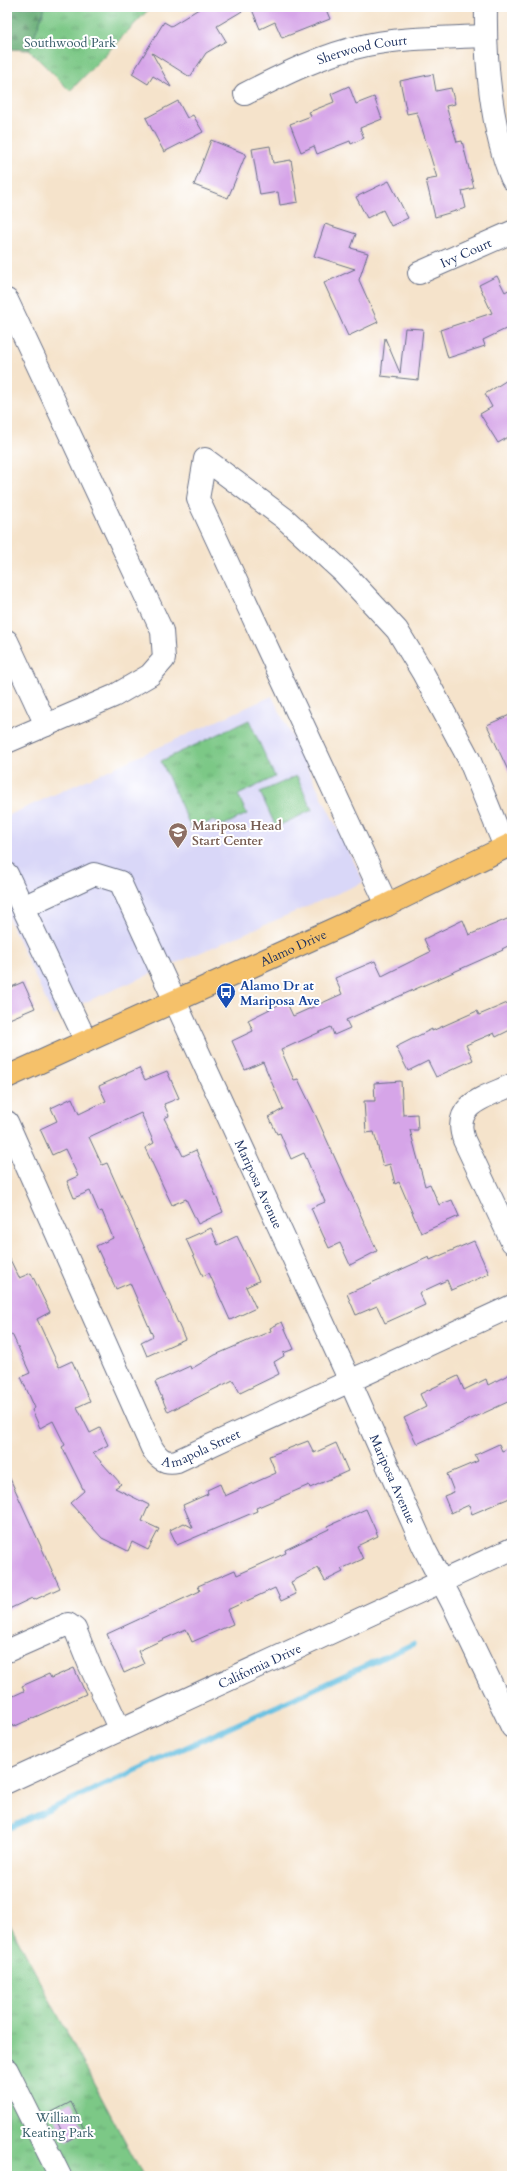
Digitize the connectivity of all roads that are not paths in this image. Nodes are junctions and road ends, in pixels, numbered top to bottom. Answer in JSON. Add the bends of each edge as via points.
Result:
{"nodes":[{"id":1,"x":486,"y":7,"type":"edge"},
{"id":2,"x":486,"y":36,"type":"junction"},
{"id":3,"x":245,"y":94,"type":"dead end"},
{"id":4,"x":512,"y":179,"type":"edge"},
{"id":5,"x":512,"y":232,"type":"edge"},
{"id":6,"x":419,"y":273,"type":"dead end"},
{"id":7,"x":7,"y":300,"type":"edge"},
{"id":8,"x":13,"y":331,"type":"edge"},
{"id":9,"x":7,"y":641,"type":"edge"},
{"id":10,"x":46,"y":725,"type":"junction"},
{"id":11,"x":7,"y":742,"type":"edge"},
{"id":12,"x":508,"y":846,"type":"edge"},
{"id":13,"x":7,"y":874,"type":"edge"},
{"id":14,"x":387,"y":905,"type":"junction"},
{"id":15,"x":23,"y":907,"type":"junction"},
{"id":16,"x":174,"y":1001,"type":"junction"},
{"id":17,"x":86,"y":1041,"type":"junction"},
{"id":18,"x":7,"y":1077,"type":"edge"},
{"id":19,"x":512,"y":1085,"type":"edge"},
{"id":20,"x":7,"y":1122,"type":"edge"},
{"id":21,"x":512,"y":1242,"type":"edge"},
{"id":22,"x":512,"y":1306,"type":"edge"},
{"id":23,"x":350,"y":1382,"type":"junction"},
{"id":24,"x":512,"y":1548,"type":"edge"},
{"id":25,"x":442,"y":1582,"type":"junction"},
{"id":26,"x":7,"y":1651,"type":"edge"},
{"id":27,"x":512,"y":1726,"type":"edge"},
{"id":28,"x":120,"y":1730,"type":"junction"},
{"id":29,"x":7,"y":1782,"type":"edge"},
{"id":30,"x":7,"y":2070,"type":"edge"},
{"id":31,"x":60,"y":2176,"type":"edge"}],
"edges":[{"from":1,"to":2,"type":"street"},
{"from":2,"to":3,"type":"street","name":"Sherwood Court","via":[[367,45],[327,56]]},
{"from":2,"to":4,"type":"street","via":[[496,126]]},
{"from":5,"to":6,"type":"street","name":"Ivy Court"},
{"from":7,"to":8,"type":"street"},
{"from":8,"to":10,"type":"street","via":[[162,631],[164,659],[150,675],[114,696]]},
{"from":9,"to":10,"type":"street"},
{"from":10,"to":11,"type":"street"},
{"from":12,"to":14,"type":"main road","name":"Alamo Drive"},
{"from":12,"to":14,"type":"street","via":[[469,760],[397,630],[344,573],[284,518],[206,459],[198,499]]},
{"from":13,"to":15,"type":"street"},
{"from":14,"to":16,"type":"main road","name":"Alamo Drive"},
{"from":15,"to":16,"type":"street","name":"Mariposa Avenue","via":[[94,874],[120,882]]},
{"from":15,"to":17,"type":"street"},
{"from":16,"to":17,"type":"main road","name":"Alamo Drive"},
{"from":16,"to":23,"type":"street","name":"Mariposa Avenue"},
{"from":17,"to":18,"type":"main road","name":"Alamo Drive"},
{"from":19,"to":21,"type":"street","via":[[469,1106],[462,1115],[460,1126],[464,1140]]},
{"from":20,"to":23,"type":"street","name":"Amapola Street","via":[[156,1455],[172,1462],[177,1461]]},
{"from":22,"to":23,"type":"street","name":"Amapola Street"},
{"from":23,"to":25,"type":"street","name":"Mariposa Avenue","via":[[424,1548]]},
{"from":24,"to":25,"type":"street","name":"California Drive"},
{"from":25,"to":27,"type":"street","name":"Mariposa Avenue"},
{"from":25,"to":28,"type":"street","name":"California Drive"},
{"from":26,"to":28,"type":"street","via":[[68,1624],[75,1629]]},
{"from":28,"to":29,"type":"street","name":"California Drive"},
{"from":30,"to":31,"type":"street"}]}
